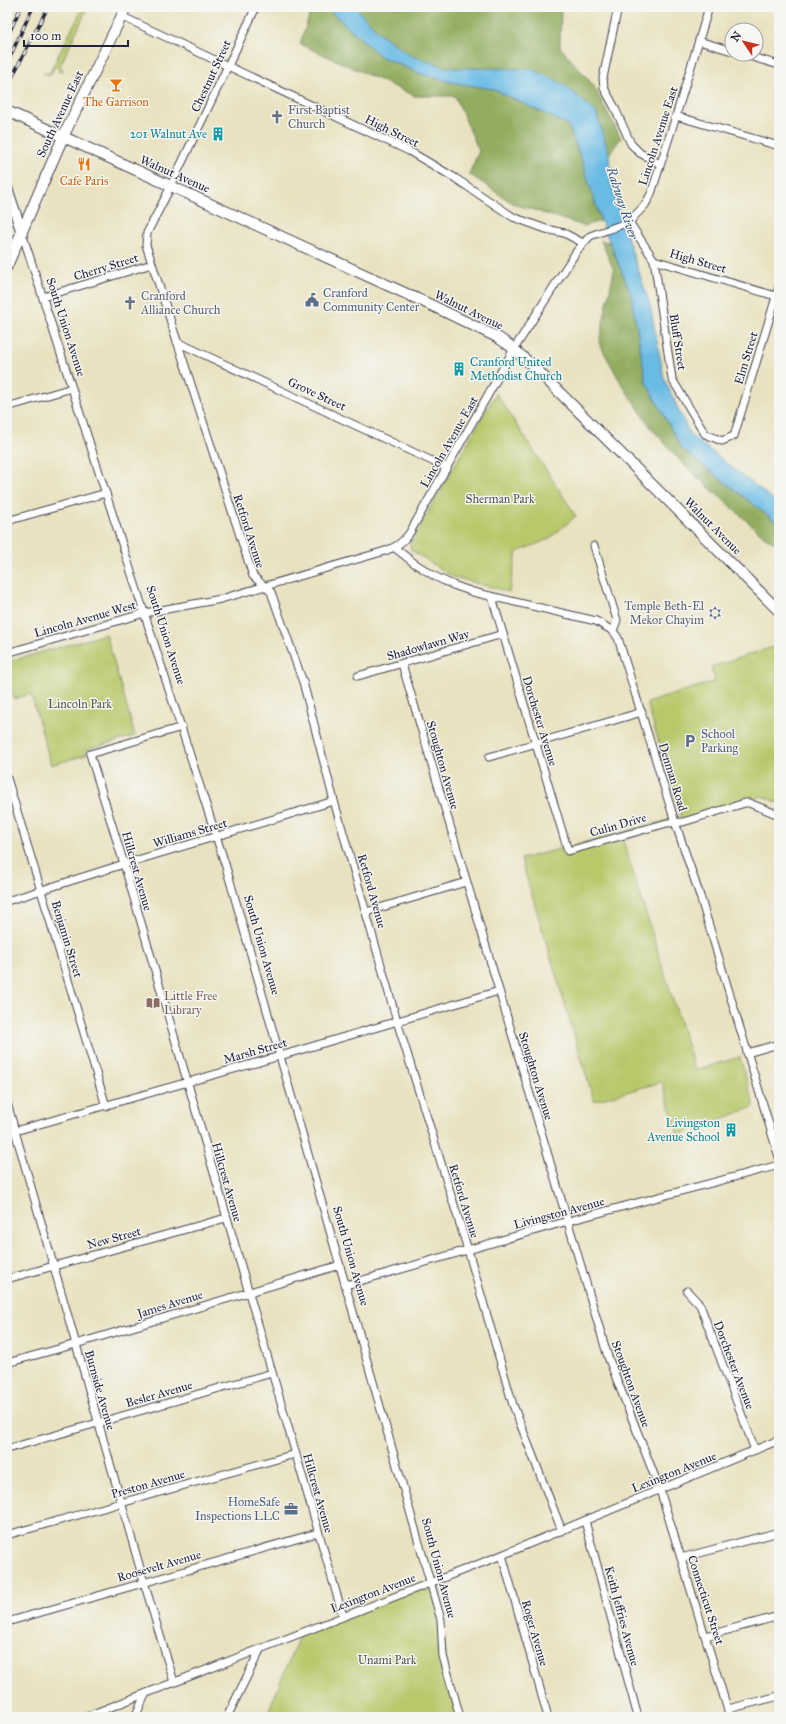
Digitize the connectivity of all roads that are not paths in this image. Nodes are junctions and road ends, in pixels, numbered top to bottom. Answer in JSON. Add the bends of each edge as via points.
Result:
{"nodes":[{"id":1,"x":256,"y":7,"type":"edge"},
{"id":2,"x":618,"y":7,"type":"edge"},
{"id":3,"x":709,"y":7,"type":"edge"},
{"id":4,"x":123,"y":11,"type":"edge"},
{"id":5,"x":699,"y":41,"type":"junction"},
{"id":6,"x":724,"y":49,"type":"edge"},
{"id":7,"x":764,"y":61,"type":"edge"},
{"id":8,"x":779,"y":65,"type":"edge"},
{"id":9,"x":228,"y":66,"type":"junction"},
{"id":10,"x":7,"y":111,"type":"edge"},
{"id":11,"x":676,"y":116,"type":"junction"},
{"id":12,"x":63,"y":137,"type":"junction"},
{"id":13,"x":779,"y":146,"type":"edge"},
{"id":14,"x":660,"y":164,"type":"junction"},
{"id":15,"x":171,"y":186,"type":"junction"},
{"id":16,"x":7,"y":188,"type":"edge"},
{"id":17,"x":627,"y":223,"type":"junction"},
{"id":18,"x":22,"y":233,"type":"junction"},
{"id":19,"x":583,"y":243,"type":"junction"},
{"id":20,"x":654,"y":260,"type":"junction"},
{"id":21,"x":152,"y":264,"type":"junction"},
{"id":22,"x":7,"y":266,"type":"edge"},
{"id":23,"x":779,"y":287,"type":"edge"},
{"id":24,"x":778,"y":296,"type":"edge"},
{"id":25,"x":43,"y":297,"type":"junction"},
{"id":26,"x":177,"y":342,"type":"junction"},
{"id":27,"x":514,"y":349,"type":"junction"},
{"id":28,"x":72,"y":388,"type":"junction"},
{"id":29,"x":7,"y":407,"type":"edge"},
{"id":30,"x":734,"y":436,"type":"joint"},
{"id":31,"x":447,"y":468,"type":"junction"},
{"id":32,"x":106,"y":493,"type":"junction"},
{"id":33,"x":7,"y":521,"type":"edge"},
{"id":34,"x":594,"y":546,"type":"dead end"},
{"id":35,"x":395,"y":548,"type":"junction"},
{"id":36,"x":264,"y":586,"type":"junction"},
{"id":37,"x":492,"y":597,"type":"junction"},
{"id":38,"x":779,"y":611,"type":"edge"},
{"id":39,"x":145,"y":613,"type":"junction"},
{"id":40,"x":613,"y":631,"type":"junction"},
{"id":41,"x":503,"y":634,"type":"junction"},
{"id":42,"x":7,"y":653,"type":"edge"},
{"id":43,"x":402,"y":664,"type":"junction"},
{"id":44,"x":358,"y":676,"type":"dead end"},
{"id":45,"x":642,"y":712,"type":"junction"},
{"id":46,"x":182,"y":727,"type":"junction"},
{"id":47,"x":535,"y":744,"type":"junction"},
{"id":48,"x":489,"y":757,"type":"dead end"},
{"id":49,"x":7,"y":778,"type":"edge"},
{"id":50,"x":334,"y":801,"type":"junction"},
{"id":51,"x":779,"y":815,"type":"edge"},
{"id":52,"x":675,"y":822,"type":"junction"},
{"id":53,"x":216,"y":837,"type":"junction"},
{"id":54,"x":568,"y":851,"type":"joint"},
{"id":55,"x":124,"y":864,"type":"junction"},
{"id":56,"x":466,"y":882,"type":"junction"},
{"id":57,"x":40,"y":890,"type":"junction"},
{"id":58,"x":7,"y":901,"type":"edge"},
{"id":59,"x":366,"y":912,"type":"junction"},
{"id":60,"x":499,"y":991,"type":"junction"},
{"id":61,"x":397,"y":1021,"type":"junction"},
{"id":62,"x":779,"y":1044,"type":"edge"},
{"id":63,"x":747,"y":1053,"type":"junction"},
{"id":64,"x":280,"y":1056,"type":"junction"},
{"id":65,"x":187,"y":1082,"type":"junction"},
{"id":66,"x":7,"y":1103,"type":"edge"},
{"id":67,"x":106,"y":1106,"type":"junction"},
{"id":68,"x":15,"y":1131,"type":"junction"},
{"id":69,"x":779,"y":1157,"type":"edge"},
{"id":70,"x":779,"y":1165,"type":"edge"},
{"id":71,"x":226,"y":1218,"type":"junction"},
{"id":72,"x":568,"y":1222,"type":"junction"},
{"id":73,"x":468,"y":1250,"type":"junction"},
{"id":74,"x":340,"y":1265,"type":"junction"},
{"id":75,"x":53,"y":1266,"type":"junction"},
{"id":76,"x":7,"y":1279,"type":"edge"},
{"id":77,"x":346,"y":1285,"type":"junction"},
{"id":78,"x":687,"y":1291,"type":"dead end"},
{"id":79,"x":248,"y":1292,"type":"junction"},
{"id":80,"x":76,"y":1344,"type":"junction"},
{"id":81,"x":7,"y":1363,"type":"edge"},
{"id":82,"x":272,"y":1372,"type":"junction"},
{"id":83,"x":98,"y":1423,"type":"junction"},
{"id":84,"x":779,"y":1440,"type":"edge"},
{"id":85,"x":7,"y":1449,"type":"edge"},
{"id":86,"x":755,"y":1450,"type":"junction"},
{"id":87,"x":295,"y":1454,"type":"junction"},
{"id":88,"x":660,"y":1490,"type":"junction"},
{"id":89,"x":122,"y":1503,"type":"junction"},
{"id":90,"x":585,"y":1521,"type":"junction"},
{"id":91,"x":562,"y":1531,"type":"junction"},
{"id":92,"x":779,"y":1532,"type":"edge"},
{"id":93,"x":318,"y":1533,"type":"junction"},
{"id":94,"x":7,"y":1535,"type":"edge"},
{"id":95,"x":502,"y":1555,"type":"junction"},
{"id":96,"x":681,"y":1558,"type":"junction"},
{"id":97,"x":144,"y":1582,"type":"junction"},
{"id":98,"x":430,"y":1583,"type":"junction"},
{"id":99,"x":343,"y":1616,"type":"junction"},
{"id":100,"x":779,"y":1616,"type":"edge"},
{"id":101,"x":7,"y":1622,"type":"edge"},
{"id":102,"x":706,"y":1636,"type":"junction"},
{"id":103,"x":261,"y":1648,"type":"junction"},
{"id":104,"x":174,"y":1682,"type":"junction"},
{"id":105,"x":145,"y":1695,"type":"junction"},
{"id":106,"x":779,"y":1696,"type":"edge"},
{"id":107,"x":728,"y":1709,"type":"junction"},
{"id":108,"x":85,"y":1717,"type":"edge"},
{"id":109,"x":135,"y":1717,"type":"edge"},
{"id":110,"x":227,"y":1717,"type":"edge"},
{"id":111,"x":460,"y":1717,"type":"edge"},
{"id":112,"x":548,"y":1717,"type":"edge"},
{"id":113,"x":638,"y":1717,"type":"edge"},
{"id":114,"x":730,"y":1717,"type":"edge"}],
"edges":[{"from":1,"to":9,"type":"street","name":"Chestnut Street"},
{"from":2,"to":14,"type":"street","via":[[603,78],[604,88],[631,144],[640,153]]},
{"from":3,"to":5,"type":"street","name":"Lincoln Avenue East"},
{"from":4,"to":9,"type":"street","name":"High Street"},
{"from":4,"to":12,"type":"street","name":"South Avenue East"},
{"from":5,"to":6,"type":"street"},
{"from":5,"to":11,"type":"street","name":"Lincoln Avenue East"},
{"from":7,"to":8,"type":"street"},
{"from":9,"to":15,"type":"street","name":"Chestnut Street"},
{"from":9,"to":19,"type":"street","name":"High Street","via":[[409,151],[513,217],[564,233]]},
{"from":10,"to":12,"type":"street","name":"Walnut Avenue"},
{"from":11,"to":13,"type":"street"},
{"from":11,"to":14,"type":"street","name":"Lincoln Avenue East"},
{"from":12,"to":15,"type":"street","name":"Walnut Avenue"},
{"from":12,"to":18,"type":"street","name":"South Avenue East"},
{"from":14,"to":17,"type":"street","name":"Lincoln Avenue East","via":[[645,205]]},
{"from":15,"to":21,"type":"street","name":"Chestnut Street","via":[[147,233],[146,245]]},
{"from":15,"to":27,"type":"street","name":"Walnut Avenue","via":[[484,330]]},
{"from":16,"to":18,"type":"street","name":"South Union Avenue"},
{"from":17,"to":19,"type":"street","name":"Lincoln Avenue East","via":[[590,236]]},
{"from":17,"to":20,"type":"street","name":"High Street"},
{"from":18,"to":22,"type":"street","name":"South Avenue East"},
{"from":18,"to":25,"type":"street","name":"South Union Avenue"},
{"from":19,"to":27,"type":"street","name":"Lincoln Avenue East"},
{"from":20,"to":24,"type":"street","name":"High Street"},
{"from":20,"to":30,"type":"street","name":"Bluff Street","via":[[672,379],[705,434],[722,441]]},
{"from":21,"to":25,"type":"street","name":"Cherry Street"},
{"from":21,"to":26,"type":"street","name":"Retford Avenue"},
{"from":23,"to":24,"type":"street","name":"Elm Street"},
{"from":24,"to":30,"type":"street","name":"Elm Street"},
{"from":25,"to":28,"type":"street","name":"South Union Avenue"},
{"from":26,"to":31,"type":"street","name":"Grove Street"},
{"from":26,"to":36,"type":"street","name":"Retford Avenue","via":[[253,576]]},
{"from":27,"to":31,"type":"street","name":"Lincoln Avenue East"},
{"from":27,"to":38,"type":"street","name":"Walnut Avenue"},
{"from":28,"to":29,"type":"street"},
{"from":28,"to":32,"type":"street","name":"South Union Avenue"},
{"from":31,"to":35,"type":"street","name":"Lincoln Avenue East","via":[[409,534]]},
{"from":32,"to":33,"type":"street"},
{"from":32,"to":39,"type":"street","name":"South Union Avenue"},
{"from":34,"to":40,"type":"street","via":[[617,620]]},
{"from":35,"to":36,"type":"street","name":"Lincoln Avenue East"},
{"from":35,"to":37,"type":"street","via":[[436,577]]},
{"from":36,"to":39,"type":"street","name":"Lincoln Avenue East","via":[[221,599]]},
{"from":36,"to":50,"type":"street","name":"Retford Avenue","via":[[270,592],[303,682]]},
{"from":37,"to":40,"type":"street","via":[[596,621]]},
{"from":37,"to":41,"type":"street","name":"Dorchester Avenue"},
{"from":39,"to":42,"type":"street","name":"Lincoln Avenue West"},
{"from":39,"to":46,"type":"street","name":"South Union Avenue"},
{"from":40,"to":45,"type":"street","name":"Denman Road","via":[[621,644]]},
{"from":41,"to":43,"type":"street","name":"Shadowlawn Way"},
{"from":41,"to":47,"type":"street","name":"Dorchester Avenue"},
{"from":43,"to":44,"type":"street","name":"Shadowlawn Way"},
{"from":43,"to":56,"type":"street","name":"Stoughton Avenue"},
{"from":45,"to":47,"type":"street"},
{"from":45,"to":52,"type":"street","name":"Denman Road"},
{"from":46,"to":53,"type":"street","name":"South Union Avenue"},
{"from":46,"to":55,"type":"street","name":"Hillcrest Avenue","via":[[90,754]]},
{"from":47,"to":48,"type":"street"},
{"from":47,"to":54,"type":"street","name":"Dorchester Avenue"},
{"from":49,"to":57,"type":"street","name":"Benjamin Street"},
{"from":50,"to":53,"type":"street","name":"Williams Street"},
{"from":50,"to":59,"type":"street","name":"Retford Avenue"},
{"from":51,"to":52,"type":"street","name":"Culin Drive","via":[[745,803],[683,822]]},
{"from":52,"to":54,"type":"street","name":"Culin Drive"},
{"from":52,"to":63,"type":"street","name":"Denman Road"},
{"from":53,"to":55,"type":"street","name":"Williams Street"},
{"from":53,"to":64,"type":"street","name":"South Union Avenue"},
{"from":55,"to":57,"type":"street","name":"Williams Street"},
{"from":55,"to":65,"type":"street","name":"Hillcrest Avenue"},
{"from":56,"to":59,"type":"street"},
{"from":56,"to":60,"type":"street","name":"Stoughton Avenue"},
{"from":57,"to":58,"type":"street","name":"Williams Street"},
{"from":57,"to":67,"type":"street","name":"Benjamin Street"},
{"from":59,"to":61,"type":"street","name":"Retford Avenue"},
{"from":60,"to":61,"type":"street","name":"Marsh Street"},
{"from":60,"to":72,"type":"street","name":"Stoughton Avenue"},
{"from":61,"to":64,"type":"street","name":"Marsh Street"},
{"from":61,"to":73,"type":"street","name":"Retford Avenue"},
{"from":62,"to":63,"type":"street"},
{"from":63,"to":69,"type":"street","name":"Denman Road"},
{"from":64,"to":65,"type":"street","name":"Marsh Street"},
{"from":64,"to":74,"type":"street","name":"South Union Avenue"},
{"from":65,"to":67,"type":"street","name":"Marsh Street"},
{"from":65,"to":71,"type":"street","name":"Hillcrest Avenue"},
{"from":66,"to":68,"type":"street","name":"Burnside Avenue"},
{"from":67,"to":68,"type":"street","name":"Marsh Street"},
{"from":68,"to":75,"type":"street","name":"Burnside Avenue"},
{"from":70,"to":72,"type":"street","name":"Livingston Avenue"},
{"from":71,"to":75,"type":"street","name":"New Street"},
{"from":71,"to":79,"type":"street","name":"Hillcrest Avenue"},
{"from":72,"to":73,"type":"street","name":"Livingston Avenue"},
{"from":72,"to":88,"type":"street","name":"Stoughton Avenue","via":[[608,1357]]},
{"from":73,"to":77,"type":"street","name":"Livingston Avenue"},
{"from":73,"to":91,"type":"street","name":"Retford Avenue","via":[[513,1405]]},
{"from":74,"to":77,"type":"street","name":"South Union Avenue"},
{"from":74,"to":79,"type":"street","name":"James Avenue"},
{"from":75,"to":76,"type":"street","name":"New Street"},
{"from":75,"to":80,"type":"street","name":"Burnside Avenue"},
{"from":77,"to":98,"type":"street","name":"South Union Avenue"},
{"from":78,"to":86,"type":"street","name":"Dorchester Avenue","via":[[700,1305]]},
{"from":79,"to":80,"type":"street","name":"James Avenue"},
{"from":79,"to":82,"type":"street","name":"Hillcrest Avenue"},
{"from":80,"to":81,"type":"street","name":"James Avenue"},
{"from":80,"to":83,"type":"street","name":"Burnside Avenue"},
{"from":82,"to":83,"type":"street","name":"Besler Avenue"},
{"from":82,"to":87,"type":"street","name":"Hillcrest Avenue"},
{"from":83,"to":85,"type":"street","name":"Besler Avenue"},
{"from":83,"to":89,"type":"street","name":"Burnside Avenue"},
{"from":84,"to":86,"type":"street","name":"Lexington Avenue"},
{"from":86,"to":88,"type":"street","name":"Lexington Avenue"},
{"from":87,"to":89,"type":"street","name":"Preston Avenue"},
{"from":87,"to":93,"type":"street","name":"Hillcrest Avenue"},
{"from":88,"to":90,"type":"street","name":"Lexington Avenue"},
{"from":88,"to":96,"type":"street","name":"Connecticut Street"},
{"from":89,"to":94,"type":"street","name":"Preston Avenue"},
{"from":89,"to":97,"type":"street","name":"Burnside Avenue"},
{"from":90,"to":91,"type":"street","name":"Lexington Avenue"},
{"from":90,"to":113,"type":"street","name":"Keith Jeffries Avenue"},
{"from":91,"to":95,"type":"street","name":"Lexington Avenue"},
{"from":92,"to":96,"type":"street"},
{"from":93,"to":97,"type":"street","name":"Roosevelt Avenue"},
{"from":93,"to":99,"type":"street","name":"Hillcrest Avenue"},
{"from":95,"to":98,"type":"street","name":"Lexington Avenue"},
{"from":95,"to":112,"type":"street","name":"Roger Avenue"},
{"from":96,"to":102,"type":"street","name":"Connecticut Street"},
{"from":97,"to":101,"type":"street","name":"Roosevelt Avenue"},
{"from":97,"to":104,"type":"street","name":"Burnside Avenue"},
{"from":98,"to":99,"type":"street","name":"Lexington Avenue"},
{"from":98,"to":111,"type":"street","name":"South Union Avenue","via":[[441,1620],[443,1656]]},
{"from":99,"to":103,"type":"street","name":"Lexington Avenue"},
{"from":100,"to":102,"type":"street"},
{"from":102,"to":107,"type":"street","name":"Connecticut Street"},
{"from":103,"to":104,"type":"street","name":"Lexington Avenue"},
{"from":103,"to":110,"type":"street"},
{"from":104,"to":105,"type":"street","name":"Lexington Avenue"},
{"from":105,"to":108,"type":"street","name":"Lexington Avenue"},
{"from":105,"to":109,"type":"street"},
{"from":106,"to":107,"type":"street"},
{"from":107,"to":114,"type":"street","name":"Connecticut Street"}]}
